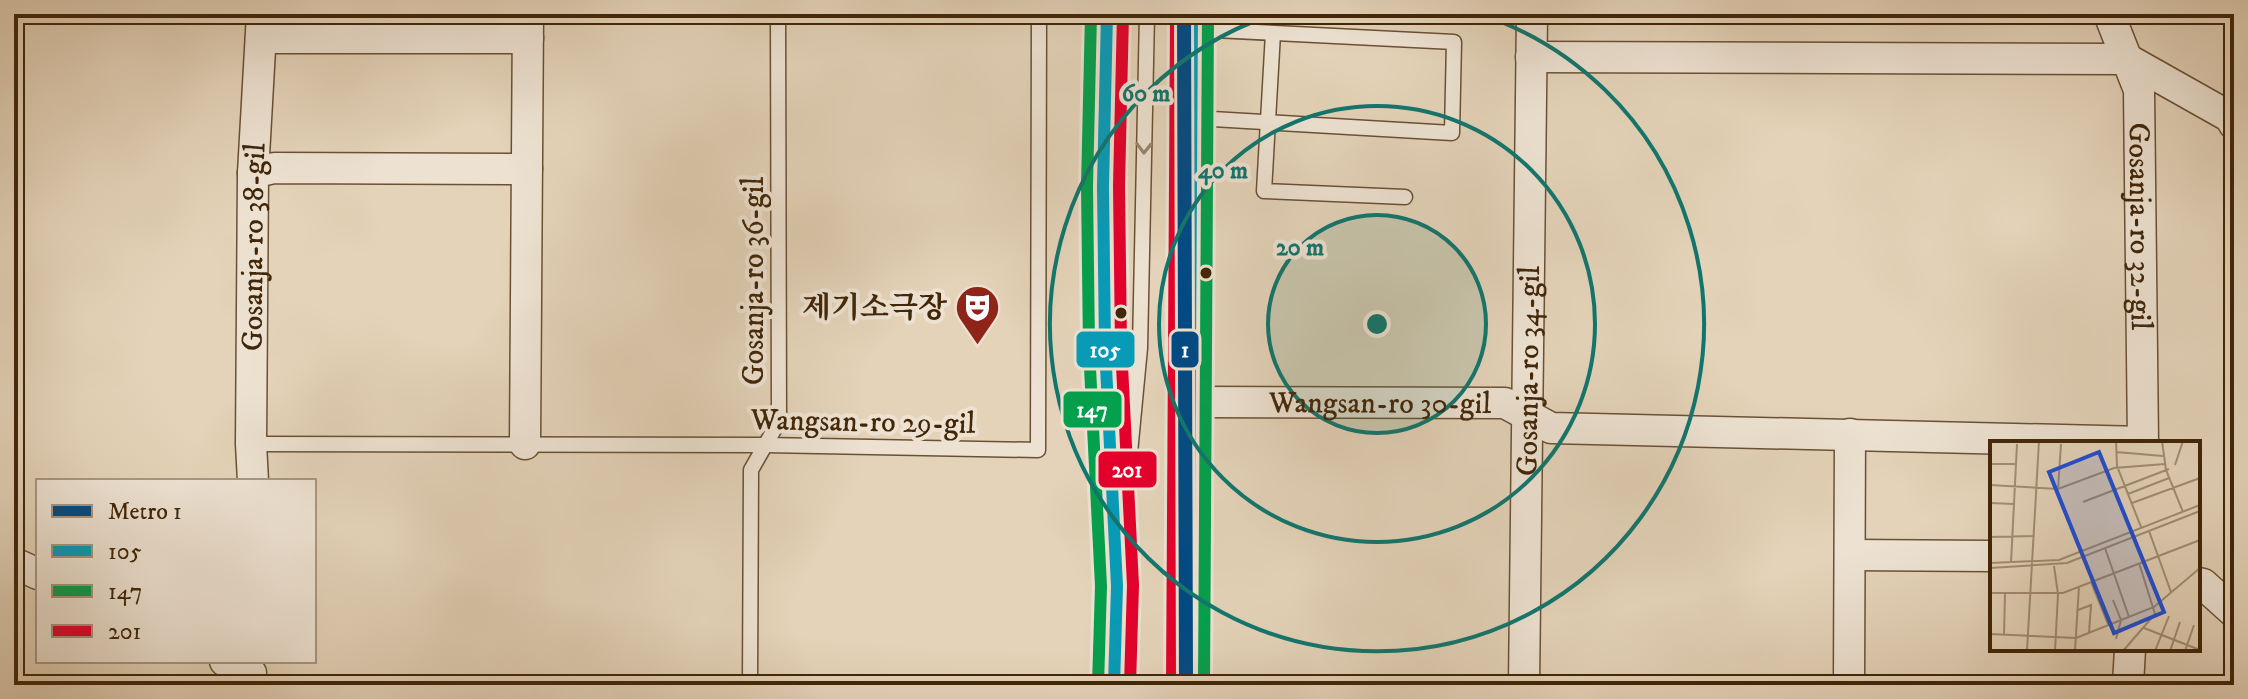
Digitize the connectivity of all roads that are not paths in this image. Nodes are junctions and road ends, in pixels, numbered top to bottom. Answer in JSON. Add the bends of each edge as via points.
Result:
{"nodes":[{"id":1,"x":778,"y":14,"type":"edge"},
{"id":2,"x":1039,"y":14,"type":"edge"},
{"id":3,"x":1107,"y":14,"type":"edge"},
{"id":4,"x":1147,"y":14,"type":"edge"},
{"id":5,"x":1532,"y":14,"type":"edge"},
{"id":6,"x":2109,"y":14,"type":"edge"},
{"id":7,"x":1192,"y":21,"type":"edge"},
{"id":8,"x":261,"y":26,"type":"edge"},
{"id":9,"x":528,"y":26,"type":"edge"},
{"id":10,"x":1273,"y":33,"type":"junction"},
{"id":11,"x":1531,"y":57,"type":"junction"},
{"id":12,"x":2127,"y":59,"type":"junction"},
{"id":13,"x":1191,"y":118,"type":"junction"},
{"id":14,"x":1267,"y":122,"type":"junction"},
{"id":15,"x":2234,"y":124,"type":"edge"},
{"id":16,"x":527,"y":169,"type":"junction"},
{"id":17,"x":253,"y":173,"type":"junction"},
{"id":18,"x":1405,"y":197,"type":"dead end"},
{"id":19,"x":1190,"y":402,"type":"junction"},
{"id":20,"x":1527,"y":413,"type":"junction"},
{"id":21,"x":1850,"y":434,"type":"junction"},
{"id":22,"x":2078,"y":441,"type":"edge"},
{"id":23,"x":2143,"y":441,"type":"edge"},
{"id":24,"x":251,"y":444,"type":"junction"},
{"id":25,"x":525,"y":444,"type":"junction"},
{"id":26,"x":765,"y":445,"type":"junction"},
{"id":27,"x":253,"y":479,"type":"edge"},
{"id":28,"x":1850,"y":555,"type":"junction"},
{"id":29,"x":1990,"y":556,"type":"edge"},
{"id":30,"x":14,"y":563,"type":"edge"},
{"id":31,"x":36,"y":573,"type":"edge"},
{"id":32,"x":2200,"y":585,"type":"edge"},
{"id":33,"x":1117,"y":586,"type":"junction"},
{"id":34,"x":2234,"y":612,"type":"edge"},
{"id":35,"x":2130,"y":651,"type":"edge"},
{"id":36,"x":750,"y":685,"type":"edge"},
{"id":37,"x":1114,"y":685,"type":"edge"},
{"id":38,"x":1188,"y":685,"type":"edge"},
{"id":39,"x":1524,"y":685,"type":"edge"},
{"id":40,"x":1849,"y":685,"type":"edge"},
{"id":41,"x":2128,"y":685,"type":"edge"}],
"edges":[{"from":1,"to":26,"type":"lane","name":"Gosanja-ro 36-gil","via":[[779,421]]},
{"from":2,"to":26,"type":"lane","name":"Wangsan-ro 29-gil","via":[[1038,450]]},
{"from":3,"to":33,"type":"main road","via":[[1105,347]]},
{"from":4,"to":33,"type":"lane","one_way":true,"via":[[1140,348]]},
{"from":5,"to":11,"type":"street","name":"Gosanja-ro 34-gil"},
{"from":6,"to":12,"type":"street","name":"Gosanja-ro 32-gil"},
{"from":7,"to":10,"type":"lane"},
{"from":7,"to":13,"type":"main road"},
{"from":8,"to":9,"type":"street"},
{"from":8,"to":17,"type":"street","name":"Gosanja-ro 38-gil"},
{"from":9,"to":16,"type":"street"},
{"from":10,"to":14,"type":"lane"},
{"from":10,"to":14,"type":"lane","via":[[1454,42],[1452,133]]},
{"from":11,"to":12,"type":"street"},
{"from":11,"to":20,"type":"street","name":"Gosanja-ro 34-gil"},
{"from":12,"to":15,"type":"street"},
{"from":12,"to":23,"type":"street","name":"Gosanja-ro 32-gil","via":[[2139,90]]},
{"from":13,"to":14,"type":"lane"},
{"from":13,"to":19,"type":"main road"},
{"from":14,"to":18,"type":"lane","via":[[1264,191]]},
{"from":16,"to":17,"type":"street","via":[[274,168]]},
{"from":16,"to":25,"type":"street"},
{"from":17,"to":24,"type":"street","name":"Gosanja-ro 38-gil"},
{"from":19,"to":20,"type":"street","name":"Wangsan-ro 30-gil","via":[[1505,403]]},
{"from":19,"to":38,"type":"main road"},
{"from":20,"to":21,"type":"street","name":"Wangsan-ro 30-gil","via":[[1551,428]]},
{"from":20,"to":39,"type":"street","name":"Gosanja-ro 34-gil"},
{"from":21,"to":22,"type":"street","name":"Wangsan-ro 30-gil"},
{"from":21,"to":28,"type":"street"},
{"from":24,"to":25,"type":"lane","name":"Wangsan-ro 29-gil"},
{"from":24,"to":27,"type":"street","name":"Gosanja-ro 38-gil"},
{"from":25,"to":26,"type":"lane","name":"Wangsan-ro 29-gil"},
{"from":26,"to":36,"type":"lane","name":"Gosanja-ro 36-gil","via":[[751,470]]},
{"from":28,"to":29,"type":"street"},
{"from":28,"to":40,"type":"street"},
{"from":30,"to":31,"type":"street"},
{"from":32,"to":34,"type":"street"},
{"from":33,"to":37,"type":"main road"},
{"from":35,"to":41,"type":"street"}]}
